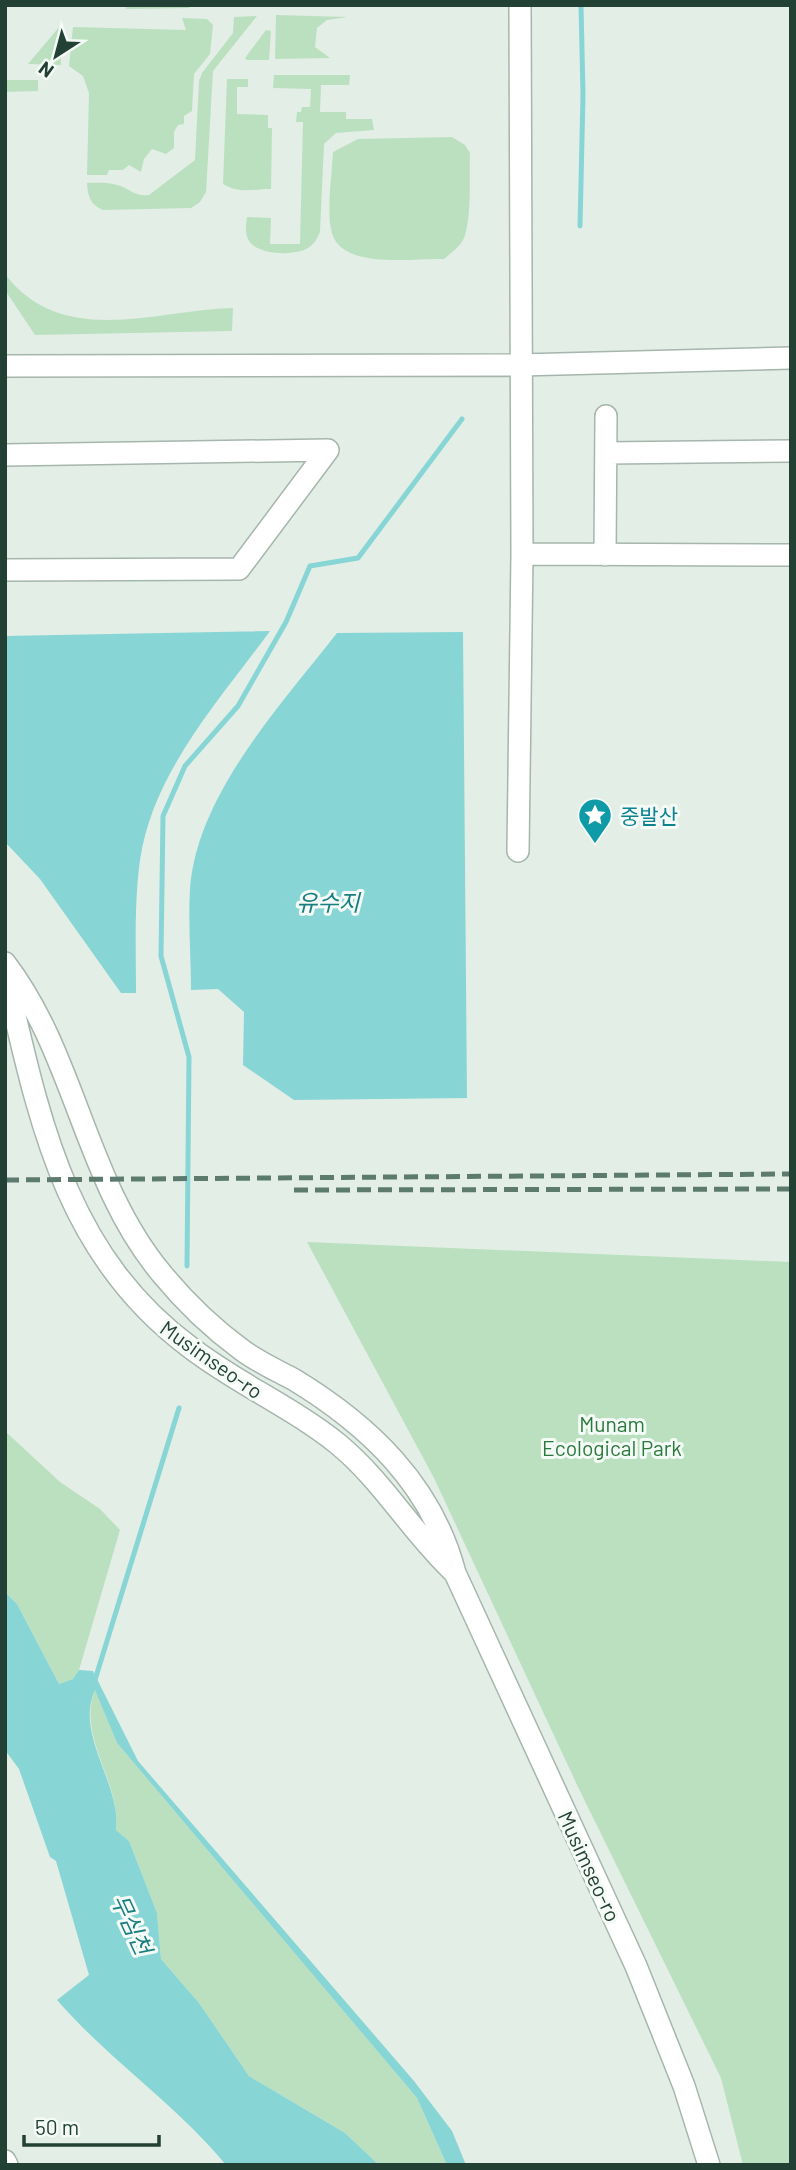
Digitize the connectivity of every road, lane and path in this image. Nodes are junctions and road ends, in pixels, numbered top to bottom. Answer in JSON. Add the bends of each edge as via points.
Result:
{"nodes":[{"id":1,"x":520,"y":5,"type":"edge"},
{"id":2,"x":791,"y":358,"type":"edge"},
{"id":3,"x":520,"y":365,"type":"junction"},
{"id":4,"x":5,"y":366,"type":"edge"},
{"id":5,"x":606,"y":416,"type":"dead end"},
{"id":6,"x":791,"y":451,"type":"edge"},
{"id":7,"x":606,"y":453,"type":"junction"},
{"id":8,"x":5,"y":455,"type":"edge"},
{"id":9,"x":522,"y":554,"type":"junction"},
{"id":10,"x":606,"y":555,"type":"junction"},
{"id":11,"x":791,"y":555,"type":"edge"},
{"id":12,"x":5,"y":570,"type":"edge"},
{"id":13,"x":518,"y":851,"type":"dead end"},
{"id":14,"x":5,"y":963,"type":"edge"},
{"id":15,"x":5,"y":973,"type":"edge"},
{"id":16,"x":454,"y":1573,"type":"junction"},
{"id":17,"x":709,"y":2165,"type":"edge"}],
"edges":[{"from":1,"to":3,"type":"street"},
{"from":2,"to":3,"type":"street"},
{"from":3,"to":4,"type":"street"},
{"from":3,"to":9,"type":"street"},
{"from":5,"to":7,"type":"street"},
{"from":6,"to":7,"type":"street"},
{"from":7,"to":10,"type":"street"},
{"from":8,"to":12,"type":"street","via":[[328,450],[239,569]]},
{"from":9,"to":10,"type":"street"},
{"from":9,"to":13,"type":"street"},
{"from":10,"to":11,"type":"street"},
{"from":14,"to":16,"type":"street","name":"Musimseo-ro","via":[[30,995],[87,1140],[140,1247],[206,1322],[244,1352],[340,1410],[376,1440],[415,1486],[446,1538]]},
{"from":15,"to":16,"type":"street","name":"Musimseo-ro","via":[[55,1164],[86,1233],[109,1266],[155,1320],[190,1348],[302,1416],[340,1446],[381,1484],[428,1548]]},
{"from":16,"to":17,"type":"street","name":"Musimseo-ro","via":[[636,1966],[684,2086]]}]}
